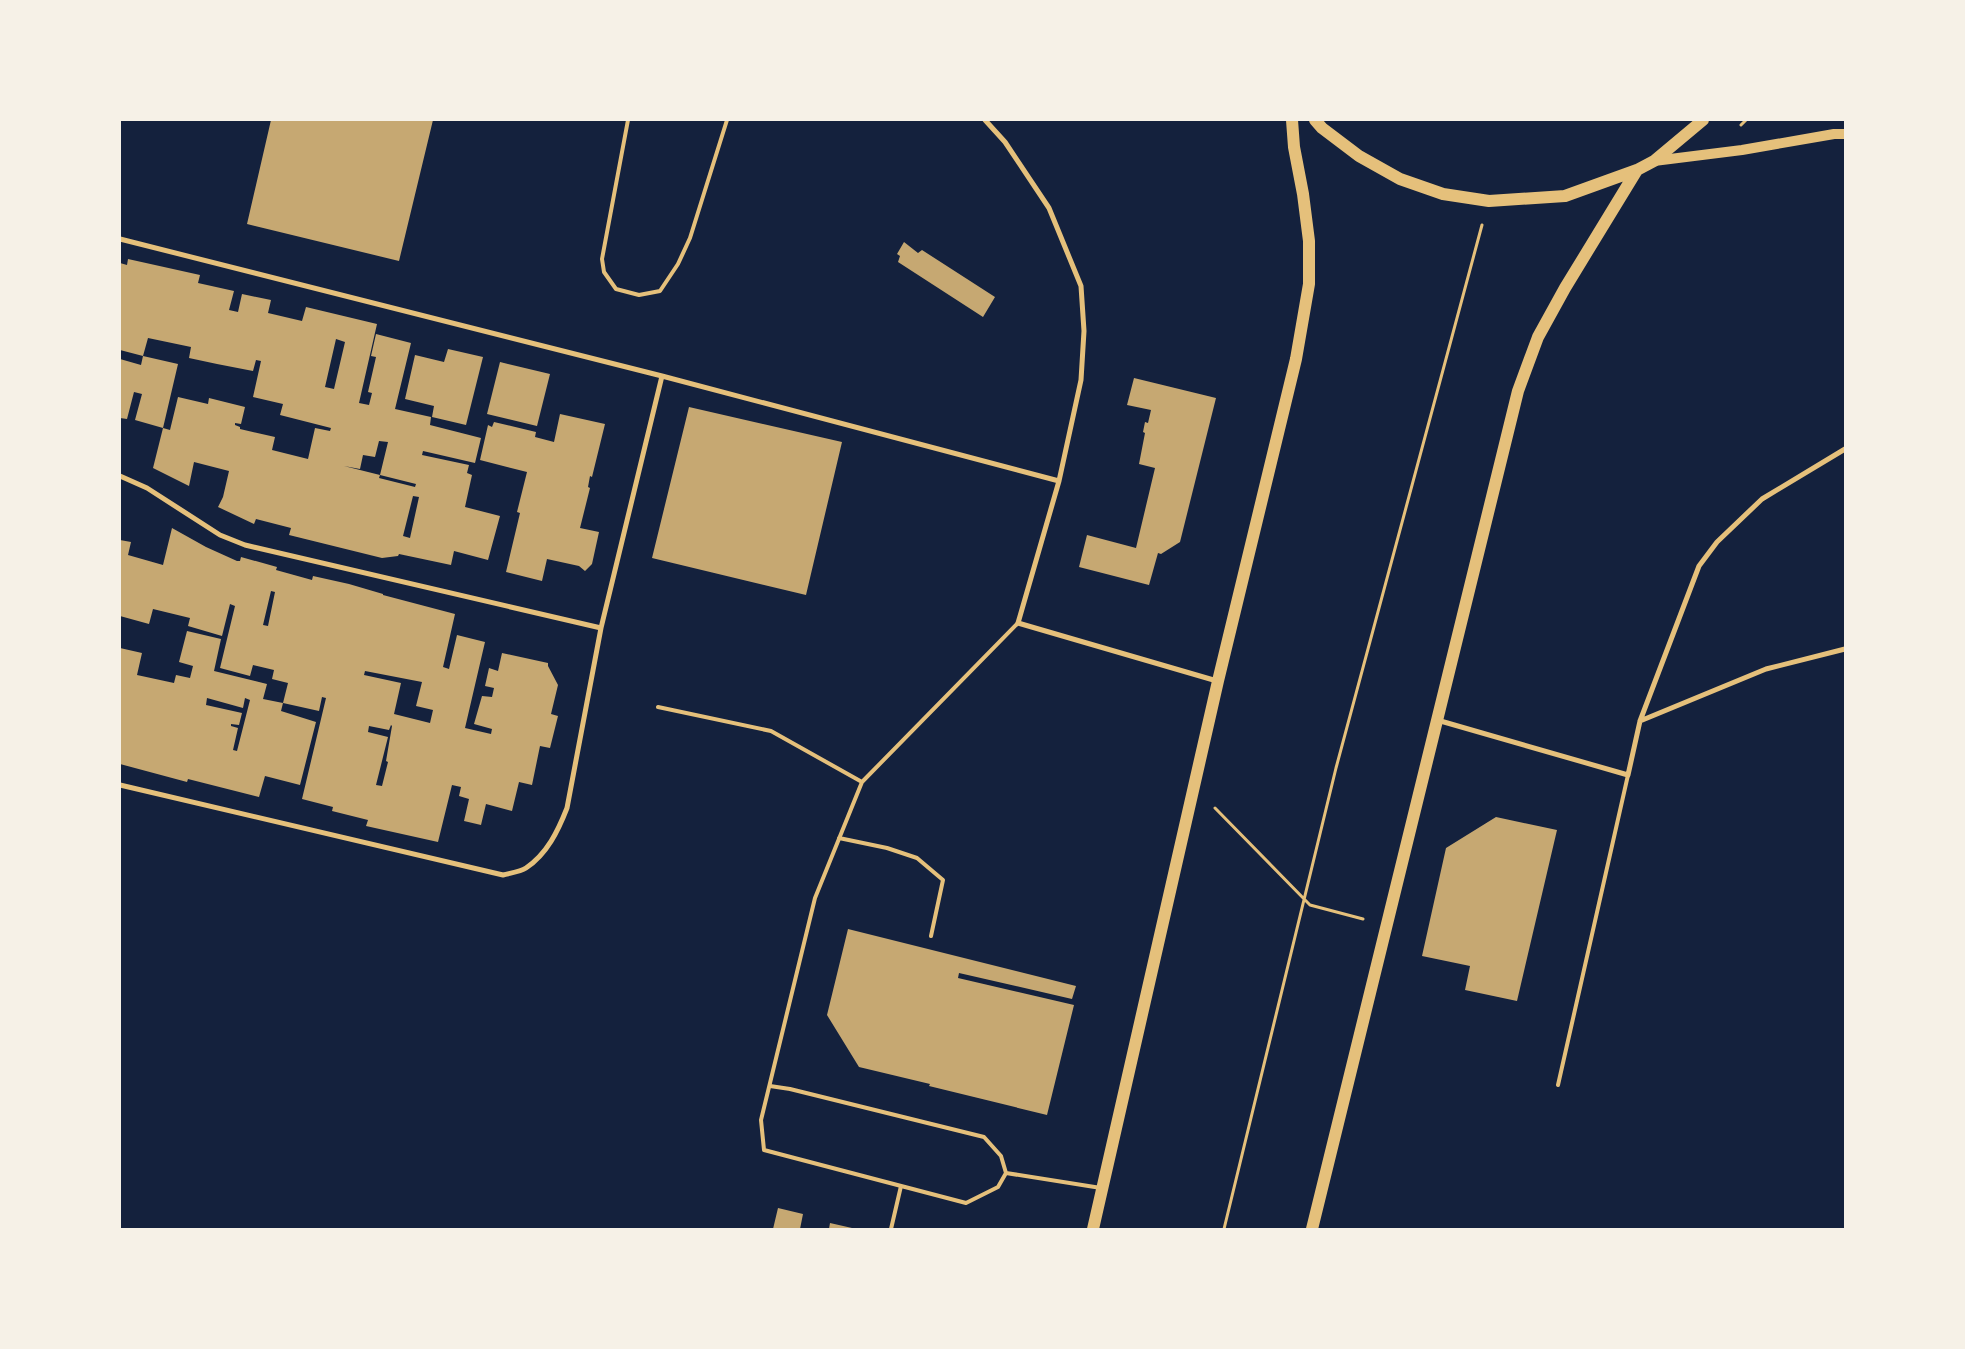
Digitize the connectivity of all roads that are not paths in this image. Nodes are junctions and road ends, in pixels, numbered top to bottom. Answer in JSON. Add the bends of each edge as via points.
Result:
{"nodes":[{"id":1,"x":628,"y":120,"type":"edge"},
{"id":2,"x":727,"y":120,"type":"edge"},
{"id":3,"x":985,"y":120,"type":"edge"},
{"id":4,"x":1292,"y":120,"type":"edge"},
{"id":5,"x":1315,"y":120,"type":"edge"},
{"id":6,"x":1703,"y":120,"type":"edge"},
{"id":7,"x":1845,"y":134,"type":"edge"},
{"id":8,"x":1654,"y":161,"type":"junction"},
{"id":9,"x":1637,"y":170,"type":"junction"},
{"id":10,"x":120,"y":239,"type":"edge"},
{"id":11,"x":662,"y":376,"type":"junction"},
{"id":12,"x":1845,"y":449,"type":"edge"},
{"id":13,"x":120,"y":476,"type":"edge"},
{"id":14,"x":1059,"y":481,"type":"junction"},
{"id":15,"x":1018,"y":623,"type":"junction"},
{"id":16,"x":601,"y":628,"type":"junction"},
{"id":17,"x":1845,"y":649,"type":"edge"},
{"id":18,"x":1218,"y":682,"type":"junction"},
{"id":19,"x":658,"y":707,"type":"dead end"},
{"id":20,"x":1436,"y":720,"type":"junction"},
{"id":21,"x":1640,"y":722,"type":"junction"},
{"id":22,"x":1628,"y":775,"type":"junction"},
{"id":23,"x":862,"y":782,"type":"junction"},
{"id":24,"x":120,"y":785,"type":"edge"},
{"id":25,"x":840,"y":838,"type":"junction"},
{"id":26,"x":931,"y":936,"type":"dead end"},
{"id":27,"x":1558,"y":1085,"type":"dead end"},
{"id":28,"x":770,"y":1086,"type":"junction"},
{"id":29,"x":1006,"y":1173,"type":"junction"},
{"id":30,"x":901,"y":1186,"type":"junction"},
{"id":31,"x":1103,"y":1188,"type":"junction"},
{"id":32,"x":891,"y":1229,"type":"edge"},
{"id":33,"x":1093,"y":1229,"type":"edge"},
{"id":34,"x":1312,"y":1229,"type":"edge"}],
"edges":[{"from":1,"to":2,"type":"lane","via":[[602,259],[604,272],[616,288],[639,296],[660,290],[678,264],[690,238]]},
{"from":3,"to":14,"type":"street","via":[[1049,208],[1081,286],[1084,331],[1080,380]]},
{"from":4,"to":18,"type":"main road","via":[[1309,241],[1309,284],[1296,359]]},
{"from":5,"to":9,"type":"main road","via":[[1359,156],[1400,178],[1443,194],[1489,201],[1565,196]]},
{"from":6,"to":8,"type":"main road"},
{"from":7,"to":8,"type":"main road"},
{"from":8,"to":9,"type":"main road"},
{"from":9,"to":20,"type":"main road","via":[[1538,337],[1522,382]]},
{"from":10,"to":11,"type":"street"},
{"from":11,"to":14,"type":"street"},
{"from":11,"to":16,"type":"street"},
{"from":12,"to":21,"type":"street","via":[[1762,499],[1711,550],[1699,566]]},
{"from":13,"to":16,"type":"street","via":[[147,488],[220,535],[245,545]]},
{"from":14,"to":15,"type":"street"},
{"from":15,"to":18,"type":"street"},
{"from":15,"to":23,"type":"lane"},
{"from":16,"to":24,"type":"street","via":[[567,808],[556,834],[526,868],[503,875]]},
{"from":17,"to":21,"type":"street","via":[[1766,669]]},
{"from":18,"to":31,"type":"main road"},
{"from":19,"to":23,"type":"lane","via":[[771,731]]},
{"from":20,"to":22,"type":"street"},
{"from":20,"to":34,"type":"main road"},
{"from":21,"to":22,"type":"street"},
{"from":22,"to":27,"type":"lane"},
{"from":23,"to":25,"type":"lane"},
{"from":25,"to":26,"type":"lane","via":[[917,858],[943,880]]},
{"from":25,"to":28,"type":"lane","via":[[815,898]]},
{"from":28,"to":29,"type":"lane","via":[[984,1137],[1001,1156]]},
{"from":28,"to":30,"type":"lane","via":[[761,1120],[764,1150]]},
{"from":29,"to":30,"type":"lane","via":[[998,1187],[966,1203]]},
{"from":29,"to":31,"type":"lane"},
{"from":30,"to":32,"type":"lane"},
{"from":31,"to":33,"type":"main road"}]}
